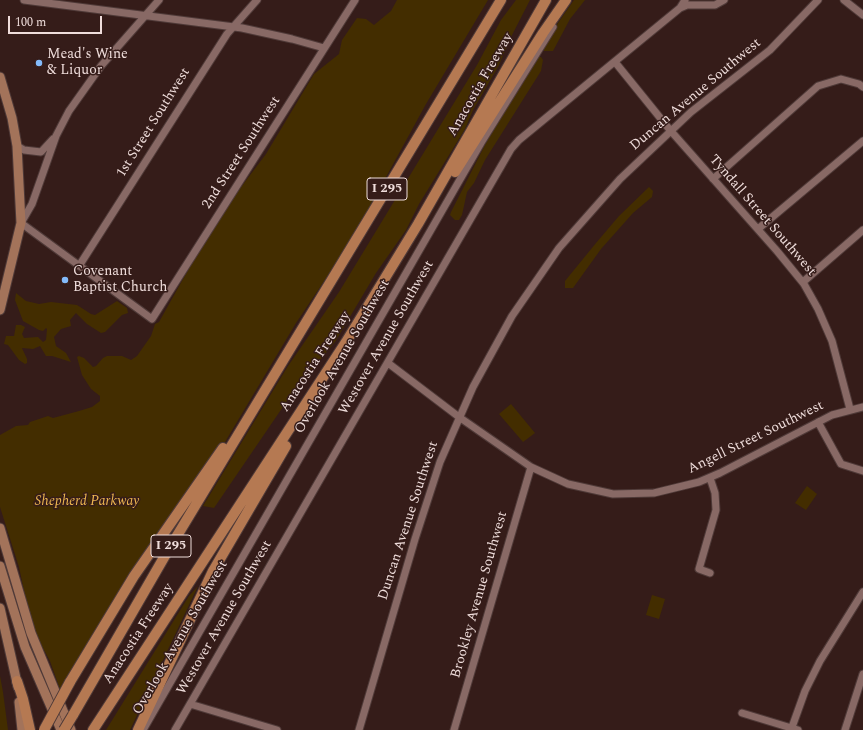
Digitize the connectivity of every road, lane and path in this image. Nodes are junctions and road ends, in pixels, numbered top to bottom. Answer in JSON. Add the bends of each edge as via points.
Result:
{"nodes":[{"id":1,"x":24,"y":0,"type":"edge"},
{"id":2,"x":159,"y":0,"type":"edge"},
{"id":3,"x":257,"y":0,"type":"edge"},
{"id":4,"x":355,"y":0,"type":"edge"},
{"id":5,"x":501,"y":0,"type":"edge"},
{"id":6,"x":546,"y":0,"type":"edge"},
{"id":7,"x":566,"y":0,"type":"edge"},
{"id":8,"x":570,"y":0,"type":"edge"},
{"id":9,"x":685,"y":0,"type":"edge"},
{"id":10,"x":724,"y":0,"type":"edge"},
{"id":11,"x":818,"y":0,"type":"edge"},
{"id":12,"x":844,"y":0,"type":"edge"},
{"id":13,"x":65,"y":3,"type":"edge"},
{"id":14,"x":680,"y":8,"type":"junction"},
{"id":15,"x":863,"y":15,"type":"edge"},
{"id":16,"x":146,"y":16,"type":"junction"},
{"id":17,"x":233,"y":27,"type":"junction"},
{"id":18,"x":324,"y":48,"type":"junction"},
{"id":19,"x":615,"y":62,"type":"junction"},
{"id":20,"x":0,"y":78,"type":"edge"},
{"id":21,"x":863,"y":87,"type":"edge"},
{"id":22,"x":670,"y":130,"type":"junction"},
{"id":23,"x":56,"y":136,"type":"junction"},
{"id":24,"x":863,"y":141,"type":"edge"},
{"id":25,"x":17,"y":146,"type":"junction"},
{"id":26,"x":713,"y":179,"type":"junction"},
{"id":27,"x":21,"y":223,"type":"junction"},
{"id":28,"x":418,"y":224,"type":"junction"},
{"id":29,"x":758,"y":229,"type":"junction"},
{"id":30,"x":863,"y":230,"type":"edge"},
{"id":31,"x":79,"y":266,"type":"junction"},
{"id":32,"x":803,"y":282,"type":"junction"},
{"id":33,"x":0,"y":310,"type":"edge"},
{"id":34,"x":388,"y":363,"type":"junction"},
{"id":35,"x":273,"y":378,"type":"junction"},
{"id":36,"x":863,"y":406,"type":"edge"},
{"id":37,"x":850,"y":409,"type":"junction"},
{"id":38,"x":302,"y":410,"type":"junction"},
{"id":39,"x":459,"y":417,"type":"junction"},
{"id":40,"x":818,"y":422,"type":"junction"},
{"id":41,"x":531,"y":467,"type":"junction"},
{"id":42,"x":863,"y":471,"type":"edge"},
{"id":43,"x":710,"y":478,"type":"junction"},
{"id":44,"x":0,"y":528,"type":"edge"},
{"id":45,"x":0,"y":566,"type":"edge"},
{"id":46,"x":710,"y":573,"type":"dead end"},
{"id":47,"x":863,"y":592,"type":"edge"},
{"id":48,"x":0,"y":608,"type":"edge"},
{"id":49,"x":863,"y":674,"type":"edge"},
{"id":50,"x":17,"y":681,"type":"junction"},
{"id":51,"x":190,"y":704,"type":"junction"},
{"id":52,"x":742,"y":713,"type":"dead end"},
{"id":53,"x":793,"y":729,"type":"edge"},
{"id":54,"x":22,"y":730,"type":"edge"},
{"id":55,"x":30,"y":730,"type":"edge"},
{"id":56,"x":44,"y":730,"type":"edge"},
{"id":57,"x":60,"y":730,"type":"edge"},
{"id":58,"x":64,"y":730,"type":"edge"},
{"id":59,"x":71,"y":730,"type":"edge"},
{"id":60,"x":93,"y":730,"type":"edge"},
{"id":61,"x":138,"y":730,"type":"edge"},
{"id":62,"x":143,"y":730,"type":"edge"},
{"id":63,"x":175,"y":730,"type":"edge"},
{"id":64,"x":277,"y":730,"type":"edge"},
{"id":65,"x":359,"y":730,"type":"edge"},
{"id":66,"x":454,"y":730,"type":"edge"},
{"id":67,"x":845,"y":730,"type":"edge"}],
"edges":[{"from":1,"to":13,"type":"street"},
{"from":2,"to":16,"type":"street"},
{"from":3,"to":17,"type":"street","name":"1st Street Southwest"},
{"from":4,"to":18,"type":"street","name":"2nd Street Southwest"},
{"from":5,"to":35,"type":"highway","name":"Anacostia Freeway","number":"I 295"},
{"from":6,"to":28,"type":"highway","name":"Anacostia Freeway","number":"I 295"},
{"from":7,"to":28,"type":"highway"},
{"from":8,"to":62,"type":"street","name":"Overlook Avenue Southwest","via":[[481,143]]},
{"from":9,"to":14,"type":"street","name":"Westover Avenue Southwest"},
{"from":10,"to":14,"type":"street","via":[[714,5],[687,5]]},
{"from":11,"to":22,"type":"street","name":"Duncan Avenue Southwest","via":[[770,50]]},
{"from":12,"to":15,"type":"street"},
{"from":13,"to":16,"type":"street"},
{"from":14,"to":19,"type":"street","name":"Westover Avenue Southwest"},
{"from":16,"to":17,"type":"street"},
{"from":16,"to":23,"type":"street","via":[[88,81],[68,111]]},
{"from":17,"to":18,"type":"street","via":[[292,38]]},
{"from":17,"to":31,"type":"street","name":"1st Street Southwest"},
{"from":18,"to":31,"type":"street","name":"2nd Street Southwest","via":[[152,319]]},
{"from":19,"to":22,"type":"street","name":"Tyndall Street Southwest"},
{"from":19,"to":34,"type":"street","name":"Westover Avenue Southwest","via":[[511,148]]},
{"from":20,"to":25,"type":"main road"},
{"from":21,"to":26,"type":"street","via":[[841,79],[818,86]]},
{"from":22,"to":26,"type":"street","name":"Tyndall Street Southwest"},
{"from":22,"to":39,"type":"street","name":"Duncan Avenue Southwest","via":[[605,194],[552,258],[500,337]]},
{"from":23,"to":25,"type":"street","via":[[41,152],[24,150]]},
{"from":23,"to":27,"type":"street","via":[[32,204]]},
{"from":24,"to":29,"type":"street"},
{"from":25,"to":27,"type":"main road"},
{"from":26,"to":29,"type":"street","name":"Tyndall Street Southwest"},
{"from":27,"to":31,"type":"street"},
{"from":27,"to":33,"type":"main road"},
{"from":28,"to":38,"type":"highway","name":"Anacostia Freeway","number":"I 295"},
{"from":29,"to":32,"type":"street","name":"Tyndall Street Southwest"},
{"from":30,"to":32,"type":"street"},
{"from":32,"to":37,"type":"street","name":"Tyndall Street Southwest","via":[[832,341]]},
{"from":34,"to":39,"type":"street","name":"Angell Street Southwest"},
{"from":34,"to":51,"type":"street","name":"Westover Avenue Southwest"},
{"from":35,"to":56,"type":"highway","bridge":true,"via":[[246,412],[155,543],[124,591]]},
{"from":35,"to":58,"type":"highway","name":"Anacostia Freeway","number":"I 295","bridge":true,"via":[[153,575]]},
{"from":36,"to":37,"type":"street","name":"Angell Street Southwest"},
{"from":37,"to":40,"type":"street","name":"Angell Street Southwest"},
{"from":38,"to":60,"type":"highway","name":"Anacostia Freeway","number":"I 295"},
{"from":38,"to":61,"type":"highway","via":[[288,443],[206,584]]},
{"from":39,"to":41,"type":"street","name":"Angell Street Southwest"},
{"from":39,"to":65,"type":"street","name":"Duncan Avenue Southwest","via":[[430,489]]},
{"from":40,"to":42,"type":"street","via":[[841,464]]},
{"from":40,"to":43,"type":"street","name":"Angell Street Southwest"},
{"from":41,"to":43,"type":"street","name":"Angell Street Southwest","via":[[568,484],[613,494],[659,492]]},
{"from":41,"to":66,"type":"street","name":"Brookley Avenue Southwest"},
{"from":43,"to":46,"type":"street","via":[[715,493],[716,510],[699,570]]},
{"from":44,"to":59,"type":"main road","via":[[31,633]]},
{"from":45,"to":57,"type":"main road","via":[[25,647]]},
{"from":47,"to":53,"type":"street","via":[[820,661],[805,691]]},
{"from":48,"to":50,"type":"main road"},
{"from":49,"to":67,"type":"street"},
{"from":50,"to":54,"type":"main road"},
{"from":50,"to":55,"type":"highway","via":[[24,699]]},
{"from":51,"to":63,"type":"street","name":"Westover Avenue Southwest"},
{"from":51,"to":64,"type":"street"},
{"from":52,"to":53,"type":"street"}]}
